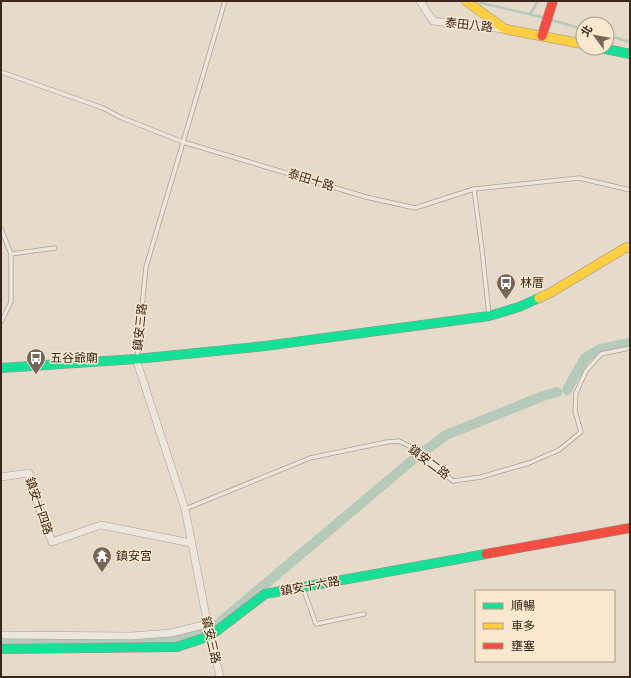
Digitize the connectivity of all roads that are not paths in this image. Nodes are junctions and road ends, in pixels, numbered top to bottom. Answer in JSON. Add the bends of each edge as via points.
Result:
{"nodes":[{"id":1,"x":225,"y":1,"type":"edge"},
{"id":2,"x":420,"y":1,"type":"edge"},
{"id":3,"x":466,"y":1,"type":"edge"},
{"id":4,"x":553,"y":1,"type":"edge"},
{"id":5,"x":506,"y":29,"type":"junction"},
{"id":6,"x":542,"y":36,"type":"junction"},
{"id":7,"x":575,"y":42,"type":"edge"},
{"id":8,"x":615,"y":51,"type":"edge"},
{"id":9,"x":630,"y":54,"type":"edge"},
{"id":10,"x":1,"y":72,"type":"edge"},
{"id":11,"x":183,"y":142,"type":"junction"},
{"id":12,"x":474,"y":189,"type":"junction"},
{"id":13,"x":630,"y":190,"type":"edge"},
{"id":14,"x":1,"y":229,"type":"edge"},
{"id":15,"x":630,"y":247,"type":"edge"},
{"id":16,"x":55,"y":248,"type":"dead end"},
{"id":17,"x":11,"y":254,"type":"junction"},
{"id":18,"x":489,"y":316,"type":"junction"},
{"id":19,"x":1,"y":322,"type":"edge"},
{"id":20,"x":630,"y":348,"type":"edge"},
{"id":21,"x":136,"y":359,"type":"junction"},
{"id":22,"x":1,"y":368,"type":"edge"},
{"id":23,"x":1,"y":477,"type":"edge"},
{"id":24,"x":185,"y":509,"type":"junction"},
{"id":25,"x":630,"y":528,"type":"edge"},
{"id":26,"x":191,"y":543,"type":"junction"},
{"id":27,"x":302,"y":587,"type":"junction"},
{"id":28,"x":364,"y":614,"type":"dead end"},
{"id":29,"x":207,"y":624,"type":"junction"},
{"id":30,"x":1,"y":635,"type":"edge"},
{"id":31,"x":210,"y":636,"type":"junction"},
{"id":32,"x":1,"y":649,"type":"edge"},
{"id":33,"x":220,"y":677,"type":"edge"}],
"edges":[{"from":1,"to":11,"type":"lane","name":"鎮安三路"},
{"from":2,"to":5,"type":"street","name":"泰田八路","via":[[433,21]]},
{"from":3,"to":5,"type":"street"},
{"from":4,"to":6,"type":"street"},
{"from":5,"to":6,"type":"street"},
{"from":6,"to":7,"type":"street"},
{"from":8,"to":9,"type":"street"},
{"from":10,"to":11,"type":"lane","name":"泰田十路","via":[[104,108],[122,118]]},
{"from":11,"to":12,"type":"lane","name":"泰田十路","via":[[366,197],[415,208]]},
{"from":11,"to":21,"type":"lane","name":"鎮安三路","via":[[146,267]]},
{"from":12,"to":13,"type":"lane","name":"泰田十路","via":[[579,178]]},
{"from":12,"to":18,"type":"lane"},
{"from":14,"to":17,"type":"lane"},
{"from":15,"to":18,"type":"street","via":[[550,293],[519,307]]},
{"from":16,"to":17,"type":"lane"},
{"from":17,"to":19,"type":"lane","via":[[11,302]]},
{"from":18,"to":21,"type":"street","via":[[265,346]]},
{"from":20,"to":24,"type":"lane","name":"鎮安二路","via":[[601,354],[586,371],[576,393],[575,411],[581,432],[559,450],[529,463],[481,477],[453,481],[413,448],[399,441],[387,442],[310,458]]},
{"from":21,"to":22,"type":"street"},
{"from":21,"to":24,"type":"street","name":"鎮安三路"},
{"from":23,"to":26,"type":"street","name":"鎮安十四路","via":[[29,473],[52,542],[101,525]]},
{"from":24,"to":26,"type":"street","name":"鎮安三路"},
{"from":25,"to":27,"type":"street","name":"鎮安十六路"},
{"from":26,"to":29,"type":"street","name":"鎮安三路"},
{"from":27,"to":28,"type":"lane","via":[[316,624]]},
{"from":27,"to":31,"type":"street","name":"鎮安十六路","via":[[265,594]]},
{"from":29,"to":30,"type":"street","via":[[171,633],[131,636]]},
{"from":29,"to":31,"type":"street","name":"鎮安三路"},
{"from":31,"to":32,"type":"street","name":"鎮安十六路","via":[[177,647]]},
{"from":31,"to":33,"type":"street","name":"鎮安三路"}]}
